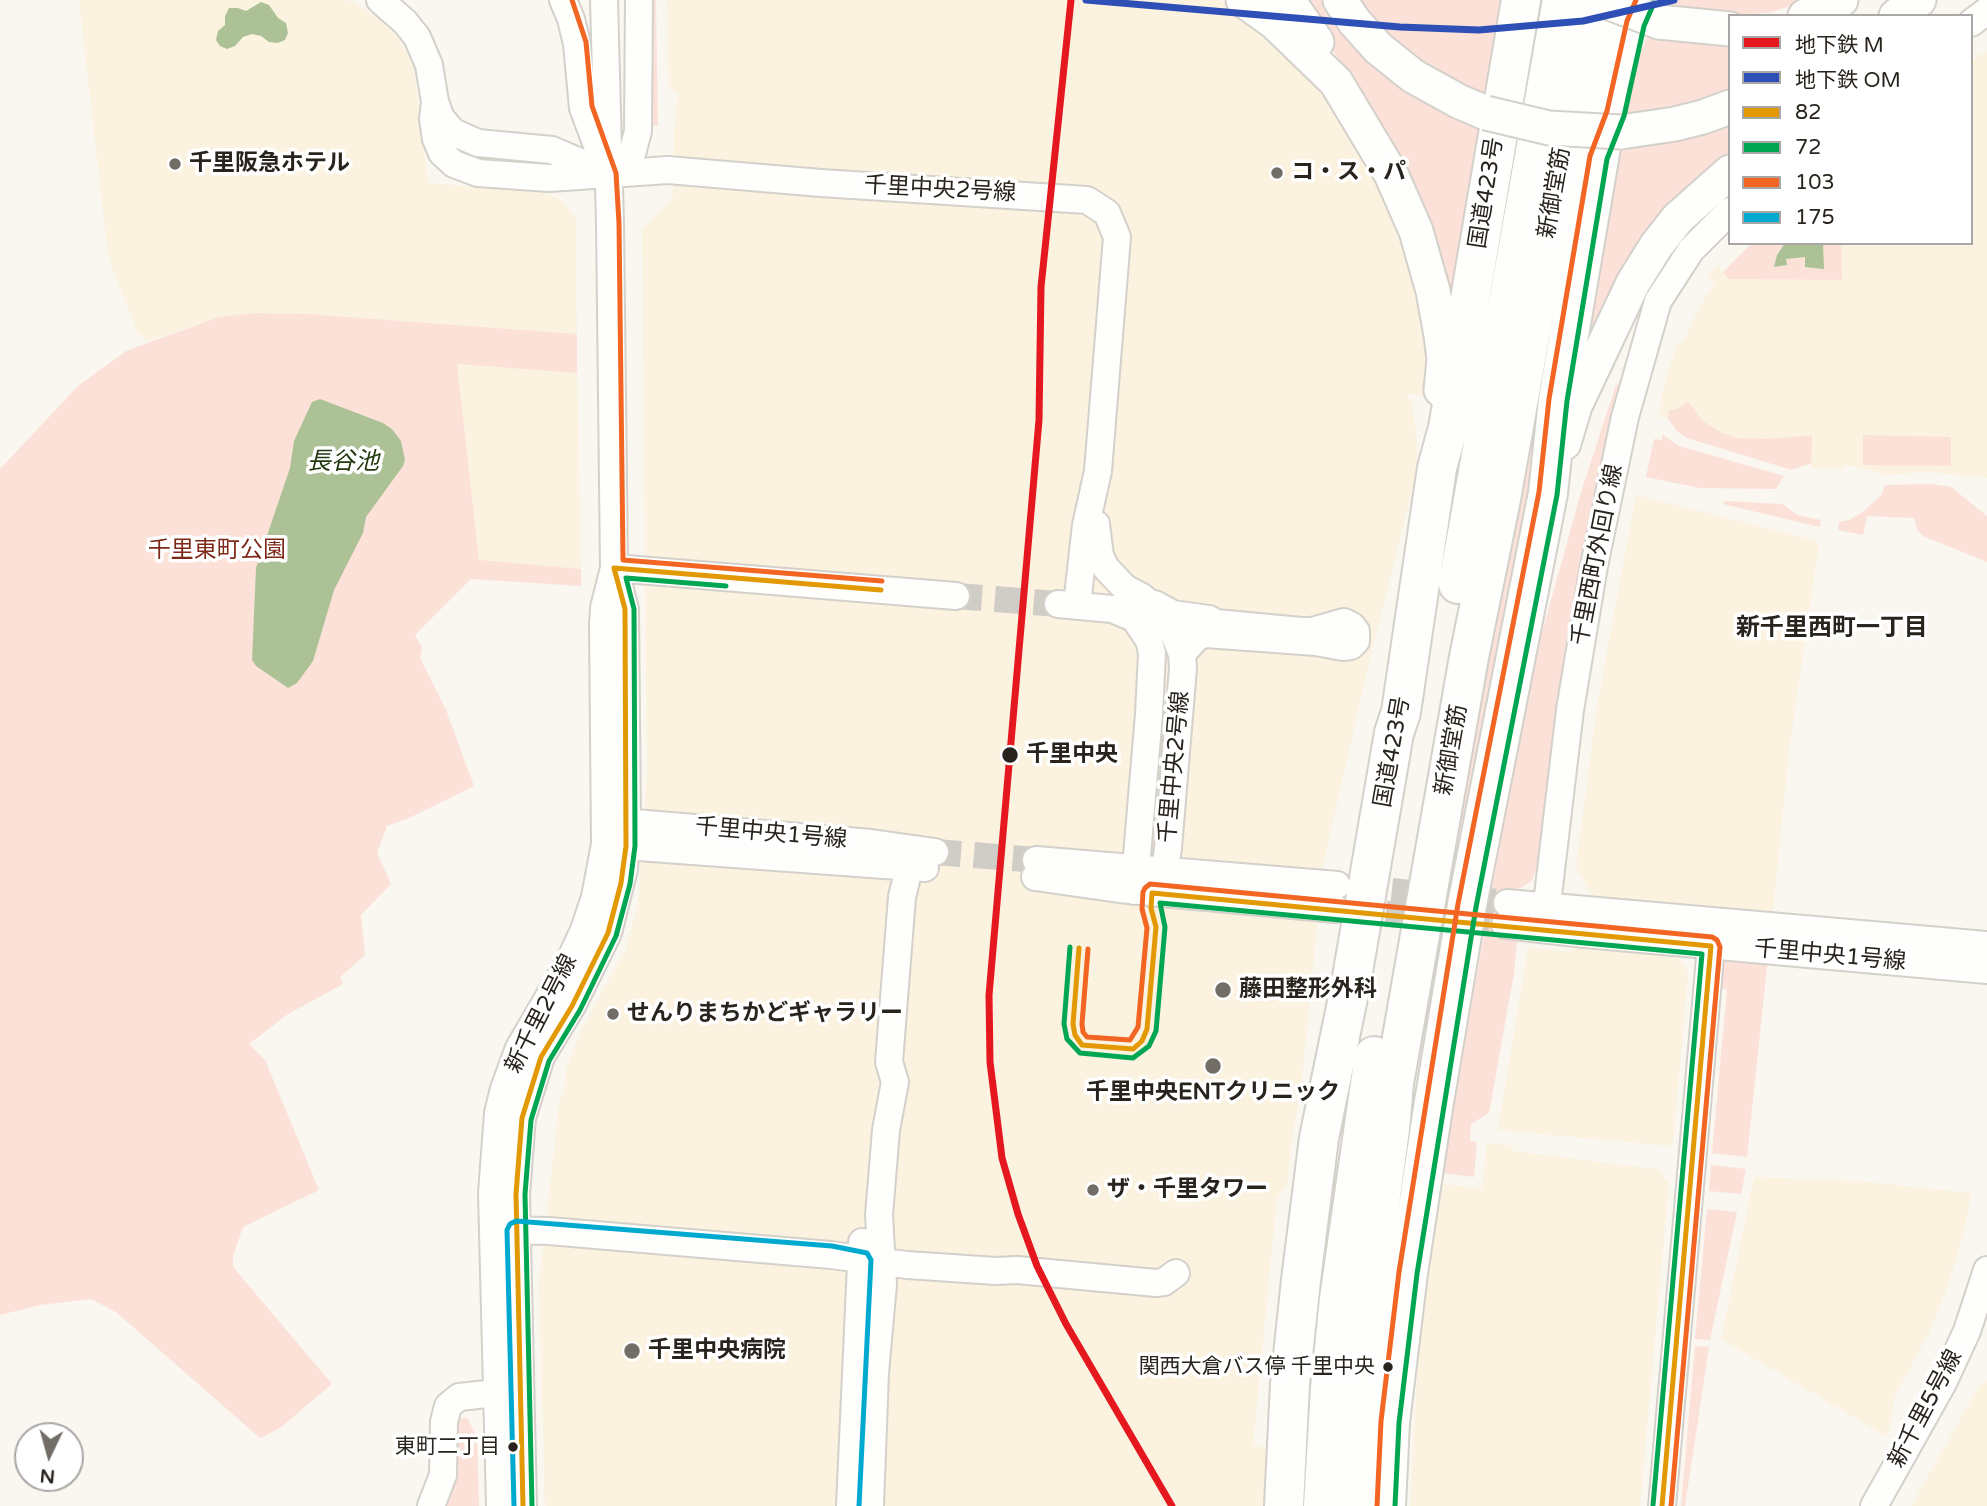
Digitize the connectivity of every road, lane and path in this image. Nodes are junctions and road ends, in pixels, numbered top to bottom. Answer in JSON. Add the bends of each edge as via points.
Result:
{"nodes":[{"id":1,"x":380,"y":0,"type":"edge"},
{"id":2,"x":563,"y":0,"type":"edge"},
{"id":3,"x":604,"y":0,"type":"edge"},
{"id":4,"x":639,"y":0,"type":"edge"},
{"id":5,"x":1244,"y":0,"type":"edge"},
{"id":6,"x":1288,"y":0,"type":"edge"},
{"id":7,"x":1340,"y":0,"type":"edge"},
{"id":8,"x":1521,"y":0,"type":"edge"},
{"id":9,"x":1562,"y":0,"type":"edge"},
{"id":10,"x":1590,"y":0,"type":"edge"},
{"id":11,"x":1602,"y":0,"type":"edge"},
{"id":12,"x":1626,"y":0,"type":"edge"},
{"id":13,"x":1841,"y":0,"type":"edge"},
{"id":14,"x":1919,"y":0,"type":"edge"},
{"id":15,"x":1947,"y":0,"type":"edge"},
{"id":16,"x":1652,"y":11,"type":"edge"},
{"id":17,"x":1810,"y":14,"type":"edge"},
{"id":18,"x":1899,"y":14,"type":"edge"},
{"id":19,"x":1930,"y":14,"type":"edge"},
{"id":20,"x":1728,"y":29,"type":"edge"},
{"id":21,"x":1336,"y":82,"type":"junction"},
{"id":22,"x":1728,"y":108,"type":"edge"},
{"id":23,"x":1610,"y":144,"type":"junction"},
{"id":24,"x":607,"y":174,"type":"junction"},
{"id":25,"x":1728,"y":174,"type":"edge"},
{"id":26,"x":1728,"y":213,"type":"edge"},
{"id":27,"x":1437,"y":468,"type":"junction"},
{"id":28,"x":1098,"y":471,"type":"junction"},
{"id":29,"x":1548,"y":493,"type":"junction"},
{"id":30,"x":1093,"y":498,"type":"junction"},
{"id":31,"x":614,"y":568,"type":"junction"},
{"id":32,"x":1134,"y":593,"type":"junction"},
{"id":33,"x":956,"y":596,"type":"tunnel mouth"},
{"id":34,"x":1067,"y":605,"type":"junction"},
{"id":35,"x":1216,"y":623,"type":"junction"},
{"id":36,"x":1327,"y":626,"type":"junction"},
{"id":37,"x":1180,"y":646,"type":"junction"},
{"id":38,"x":1510,"y":680,"type":"junction"},
{"id":39,"x":1401,"y":712,"type":"junction"},
{"id":40,"x":1149,"y":714,"type":"junction"},
{"id":41,"x":616,"y":833,"type":"junction"},
{"id":42,"x":1035,"y":869,"type":"tunnel mouth"},
{"id":43,"x":1165,"y":869,"type":"junction"},
{"id":44,"x":1141,"y":884,"type":"junction"},
{"id":45,"x":1506,"y":914,"type":"tunnel mouth"},
{"id":46,"x":1545,"y":918,"type":"junction"},
{"id":47,"x":1731,"y":922,"type":"junction"},
{"id":48,"x":1987,"y":945,"type":"edge"},
{"id":49,"x":1711,"y":946,"type":"junction"},
{"id":50,"x":1987,"y":970,"type":"edge"},
{"id":51,"x":1378,"y":1116,"type":"junction"},
{"id":52,"x":504,"y":1230,"type":"junction"},
{"id":53,"x":872,"y":1261,"type":"junction"},
{"id":54,"x":1987,"y":1270,"type":"edge"},
{"id":55,"x":1176,"y":1273,"type":"dead end"},
{"id":56,"x":1352,"y":1298,"type":"junction"},
{"id":57,"x":1977,"y":1336,"type":"edge"},
{"id":58,"x":496,"y":1392,"type":"junction"},
{"id":59,"x":431,"y":1506,"type":"edge"},
{"id":60,"x":500,"y":1506,"type":"edge"},
{"id":61,"x":523,"y":1506,"type":"edge"},
{"id":62,"x":850,"y":1506,"type":"edge"},
{"id":63,"x":870,"y":1506,"type":"edge"},
{"id":64,"x":1284,"y":1506,"type":"edge"},
{"id":65,"x":1323,"y":1506,"type":"edge"},
{"id":66,"x":1350,"y":1506,"type":"edge"},
{"id":67,"x":1386,"y":1506,"type":"edge"},
{"id":68,"x":1662,"y":1506,"type":"edge"},
{"id":69,"x":1874,"y":1506,"type":"edge"}],
"edges":[{"from":1,"to":24,"type":"street","via":[[417,37],[429,65],[435,102],[446,125],[460,137],[486,145],[552,150]]},
{"from":2,"to":24,"type":"street","name":"新千里2号線","via":[[577,44],[583,108]]},
{"from":3,"to":24,"type":"street","name":"新千里2号線"},
{"from":4,"to":24,"type":"street","via":[[638,131],[632,154]]},
{"from":5,"to":21,"type":"main road","via":[[1289,34]]},
{"from":6,"to":21,"type":"main road","via":[[1331,64]]},
{"from":7,"to":23,"type":"main road","bridge":true,"via":[[1378,48],[1458,101],[1486,113]]},
{"from":8,"to":27,"type":"highway","name":"国道423号","via":[[1448,428]]},
{"from":9,"to":51,"type":"highway","name":"新御堂筋"},
{"from":10,"to":51,"type":"highway","name":"新御堂筋","via":[[1394,1083]]},
{"from":11,"to":16,"type":"main road","bridge":true},
{"from":12,"to":23,"type":"highway"},
{"from":13,"to":17,"type":"main road"},
{"from":14,"to":18,"type":"main road"},
{"from":15,"to":19,"type":"main road"},
{"from":16,"to":20,"type":"main road"},
{"from":16,"to":23,"type":"main road","via":[[1633,32]]},
{"from":21,"to":27,"type":"main road","via":[[1400,193],[1433,291],[1444,359]]},
{"from":22,"to":23,"type":"main road"},
{"from":23,"to":29,"type":"highway","via":[[1558,400]]},
{"from":24,"to":28,"type":"street","name":"千里中央2号線","via":[[668,170],[1087,200],[1107,213],[1117,237]]},
{"from":24,"to":31,"type":"street","name":"新千里2号線"},
{"from":25,"to":29,"type":"main road","via":[[1678,218],[1633,283],[1575,407]]},
{"from":26,"to":46,"type":"street","name":"千里西町外回り線","via":[[1691,250],[1658,301],[1625,417],[1570,710]]},
{"from":27,"to":39,"type":"highway","name":"国道423号"},
{"from":28,"to":30,"type":"street","name":"千里中央2号線"},
{"from":28,"to":36,"type":"street","via":[[1108,501],[1113,550],[1124,568],[1167,598],[1198,610]]},
{"from":29,"to":38,"type":"highway"},
{"from":30,"to":32,"type":"street","name":"千里中央2号線","via":[[1100,556],[1106,568]]},
{"from":30,"to":34,"type":"street","name":"千里中央2号線"},
{"from":31,"to":33,"type":"street"},
{"from":31,"to":41,"type":"street","name":"新千里2号線","via":[[625,609]]},
{"from":32,"to":34,"type":"street","via":[[1112,589]]},
{"from":32,"to":35,"type":"street","via":[[1173,614]]},
{"from":32,"to":37,"type":"street","name":"千里中央2号線","via":[[1165,617]]},
{"from":34,"to":40,"type":"street","name":"千里中央2号線","via":[[1112,609],[1133,618],[1153,653]]},
{"from":35,"to":36,"type":"street","via":[[1301,631]]},
{"from":35,"to":37,"type":"street","via":[[1189,631]]},
{"from":36,"to":37,"type":"street","via":[[1344,622],[1352,626],[1356,641],[1343,647],[1206,634]]},
{"from":37,"to":40,"type":"street","name":"千里中央2号線","via":[[1166,656],[1162,688]]},
{"from":37,"to":43,"type":"street","name":"千里中央2号線","via":[[1183,668]]},
{"from":38,"to":51,"type":"highway"},
{"from":38,"to":67,"type":"highway","via":[[1467,905],[1408,1273],[1390,1422]]},
{"from":39,"to":51,"type":"highway","via":[[1404,735],[1369,1020]]},
{"from":39,"to":64,"type":"highway","name":"国道423号","via":[[1319,1138],[1290,1384]]},
{"from":40,"to":44,"type":"street","name":"千里中央2号線"},
{"from":41,"to":52,"type":"street","name":"新千里2号線","via":[[584,930],[519,1048],[504,1089],[492,1181]]},
{"from":41,"to":53,"type":"street","name":"千里中央1号線","via":[[871,843],[923,859],[902,897],[889,1062],[879,1080],[871,1130],[863,1221]]},
{"from":42,"to":44,"type":"street"},
{"from":43,"to":44,"type":"street"},
{"from":43,"to":44,"type":"street","via":[[1336,897]]},
{"from":45,"to":46,"type":"street","name":"千里中央1号線"},
{"from":46,"to":47,"type":"street","name":"千里中央1号線"},
{"from":46,"to":49,"type":"street","name":"千里中央1号線"},
{"from":47,"to":48,"type":"street","name":"千里中央1号線"},
{"from":47,"to":49,"type":"street"},
{"from":49,"to":50,"type":"street","name":"千里中央1号線"},
{"from":49,"to":68,"type":"street"},
{"from":51,"to":56,"type":"highway","name":"新御堂筋"},
{"from":52,"to":53,"type":"street"},
{"from":52,"to":58,"type":"street","name":"新千里2号線"},
{"from":52,"to":61,"type":"street","name":"新千里2号線"},
{"from":53,"to":55,"type":"street","via":[[1156,1283]]},
{"from":53,"to":62,"type":"street"},
{"from":53,"to":63,"type":"street","via":[[883,1284]]},
{"from":54,"to":57,"type":"street","name":"新千里5号線"},
{"from":56,"to":65,"type":"highway","name":"新御堂筋","via":[[1329,1388]]},
{"from":56,"to":66,"type":"highway","name":"新御堂筋"},
{"from":57,"to":69,"type":"street","name":"新千里5号線"},
{"from":58,"to":59,"type":"street","via":[[459,1397],[448,1406],[443,1475]]},
{"from":58,"to":60,"type":"street","name":"新千里2号線"}]}
